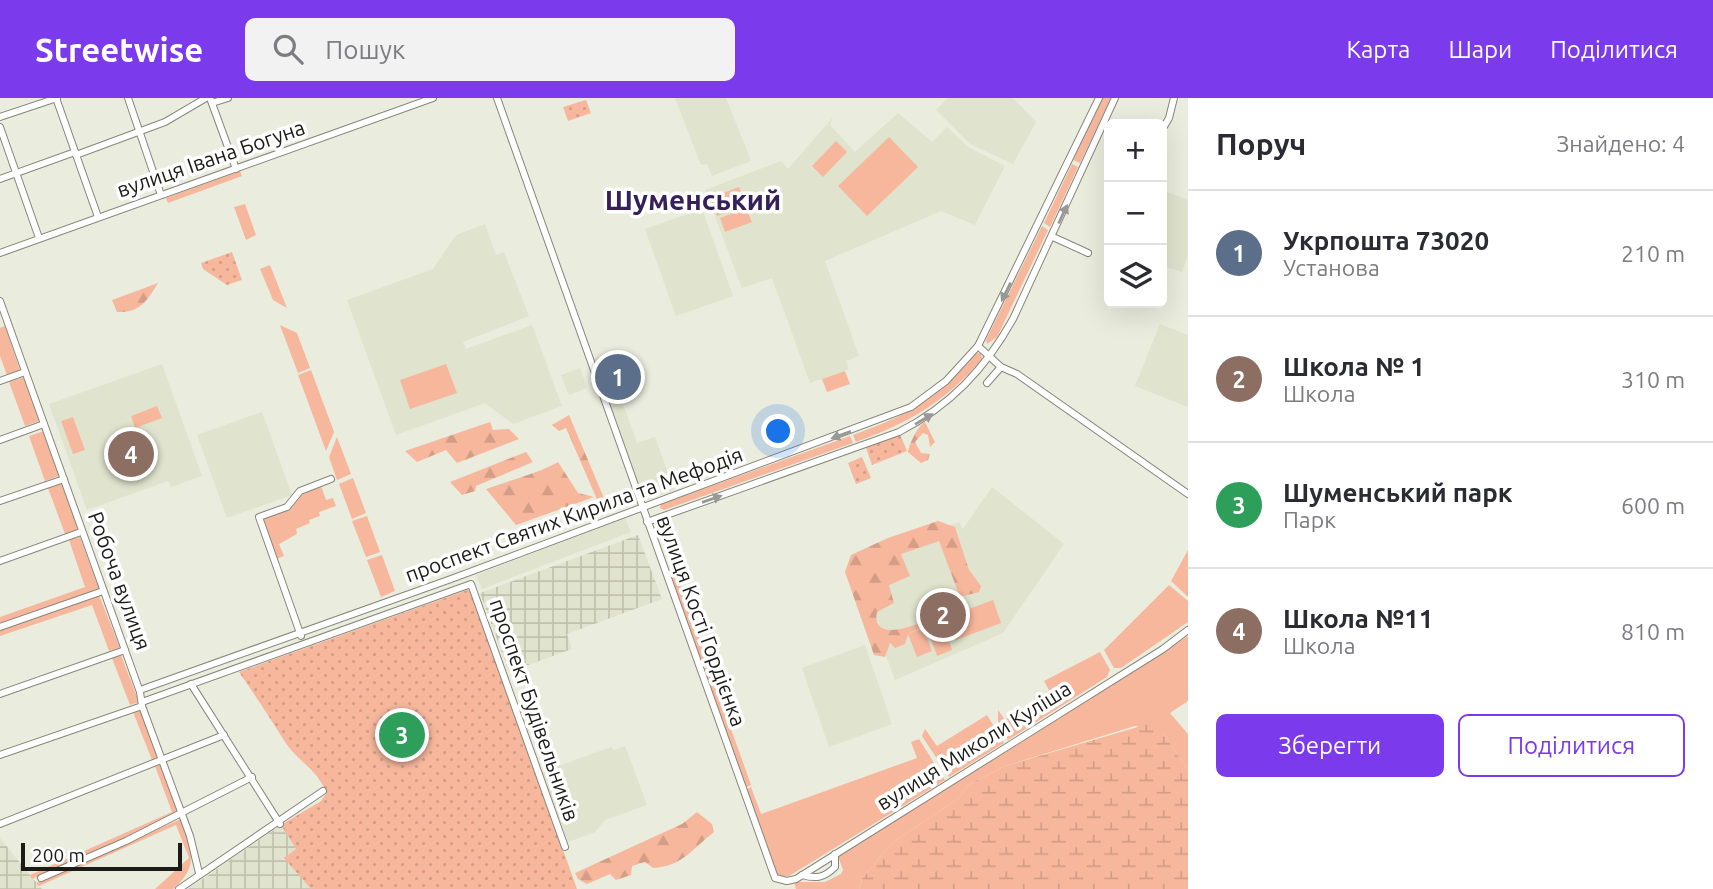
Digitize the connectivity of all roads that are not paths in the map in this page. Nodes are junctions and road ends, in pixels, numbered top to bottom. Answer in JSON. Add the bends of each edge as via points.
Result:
{"nodes":[{"id":1,"x":57,"y":98,"type":"edge"},
{"id":2,"x":128,"y":98,"type":"edge"},
{"id":3,"x":228,"y":98,"type":"edge"},
{"id":4,"x":433,"y":98,"type":"edge"},
{"id":5,"x":497,"y":98,"type":"edge"},
{"id":6,"x":1099,"y":98,"type":"edge"},
{"id":7,"x":1115,"y":98,"type":"edge"},
{"id":8,"x":1174,"y":98,"type":"edge"},
{"id":9,"x":209,"y":100,"type":"edge"},
{"id":10,"x":0,"y":117,"type":"edge"},
{"id":11,"x":1167,"y":121,"type":"edge"},
{"id":12,"x":0,"y":127,"type":"edge"},
{"id":13,"x":140,"y":132,"type":"junction"},
{"id":14,"x":76,"y":154,"type":"junction"},
{"id":15,"x":236,"y":169,"type":"junction"},
{"id":16,"x":16,"y":173,"type":"junction"},
{"id":17,"x":0,"y":179,"type":"edge"},
{"id":18,"x":161,"y":195,"type":"junction"},
{"id":19,"x":97,"y":217,"type":"junction"},
{"id":20,"x":1053,"y":237,"type":"junction"},
{"id":21,"x":39,"y":238,"type":"junction"},
{"id":22,"x":0,"y":253,"type":"edge"},
{"id":23,"x":1088,"y":253,"type":"dead end"},
{"id":24,"x":0,"y":301,"type":"edge"},
{"id":25,"x":4,"y":323,"type":"edge"},
{"id":26,"x":978,"y":346,"type":"junction"},
{"id":27,"x":988,"y":357,"type":"junction"},
{"id":28,"x":1001,"y":367,"type":"junction"},
{"id":29,"x":25,"y":372,"type":"junction"},
{"id":30,"x":0,"y":381,"type":"edge"},
{"id":31,"x":987,"y":383,"type":"dead end"},
{"id":32,"x":44,"y":424,"type":"junction"},
{"id":33,"x":0,"y":440,"type":"edge"},
{"id":34,"x":331,"y":478,"type":"dead end"},
{"id":35,"x":64,"y":479,"type":"junction"},
{"id":36,"x":1188,"y":494,"type":"edge"},
{"id":37,"x":0,"y":501,"type":"edge"},
{"id":38,"x":642,"y":507,"type":"junction"},
{"id":39,"x":647,"y":522,"type":"junction"},
{"id":40,"x":82,"y":532,"type":"junction"},
{"id":41,"x":0,"y":561,"type":"edge"},
{"id":42,"x":103,"y":591,"type":"junction"},
{"id":43,"x":0,"y":627,"type":"edge"},
{"id":44,"x":1188,"y":630,"type":"edge"},
{"id":45,"x":300,"y":633,"type":"junction"},
{"id":46,"x":304,"y":644,"type":"junction"},
{"id":47,"x":125,"y":650,"type":"junction"},
{"id":48,"x":191,"y":684,"type":"junction"},
{"id":49,"x":139,"y":690,"type":"junction"},
{"id":50,"x":0,"y":694,"type":"edge"},
{"id":51,"x":142,"y":704,"type":"junction"},
{"id":52,"x":224,"y":735,"type":"junction"},
{"id":53,"x":0,"y":755,"type":"edge"},
{"id":54,"x":161,"y":760,"type":"junction"},
{"id":55,"x":252,"y":777,"type":"junction"},
{"id":56,"x":323,"y":791,"type":"dead end"},
{"id":57,"x":181,"y":813,"type":"junction"},
{"id":58,"x":0,"y":824,"type":"edge"},
{"id":59,"x":279,"y":824,"type":"junction"},
{"id":60,"x":565,"y":848,"type":"dead end"},
{"id":61,"x":835,"y":855,"type":"junction"},
{"id":62,"x":199,"y":873,"type":"junction"},
{"id":63,"x":802,"y":875,"type":"junction"},
{"id":64,"x":41,"y":878,"type":"dead end"},
{"id":65,"x":775,"y":878,"type":"joint"},
{"id":66,"x":179,"y":889,"type":"edge"}],
"edges":[{"from":1,"to":10,"type":"street"},
{"from":1,"to":14,"type":"street"},
{"from":2,"to":13,"type":"street"},
{"from":3,"to":9,"type":"street"},
{"from":4,"to":15,"type":"street","name":"вулиця Івана Богуна"},
{"from":5,"to":38,"type":"street","name":"вулиця Кості Гордієнка"},
{"from":6,"to":26,"type":"street","name":"проспект Святих Кирила та Мефодія","one_way":true},
{"from":20,"to":7,"type":"street","name":"проспект Святих Кирила та Мефодія","one_way":true},
{"from":8,"to":11,"type":"street"},
{"from":9,"to":13,"type":"street"},
{"from":9,"to":15,"type":"street"},
{"from":12,"to":16,"type":"street"},
{"from":13,"to":14,"type":"street"},
{"from":13,"to":18,"type":"street"},
{"from":14,"to":16,"type":"street"},
{"from":14,"to":19,"type":"street"},
{"from":15,"to":18,"type":"street","name":"вулиця Івана Богуна"},
{"from":16,"to":17,"type":"street"},
{"from":16,"to":21,"type":"street"},
{"from":18,"to":19,"type":"street","name":"вулиця Івана Богуна"},
{"from":19,"to":21,"type":"street","name":"вулиця Івана Богуна"},
{"from":20,"to":23,"type":"street"},
{"from":20,"to":27,"type":"street","name":"проспект Святих Кирила та Мефодія","via":[[1013,319]]},
{"from":21,"to":22,"type":"street","name":"вулиця Івана Богуна"},
{"from":24,"to":25,"type":"street","name":"Робоча вулиця"},
{"from":25,"to":29,"type":"street","name":"Робоча вулиця"},
{"from":26,"to":27,"type":"street"},
{"from":26,"to":38,"type":"street","name":"проспект Святих Кирила та Мефодія","one_way":true,"via":[[929,396],[900,413]]},
{"from":27,"to":28,"type":"street"},
{"from":39,"to":27,"type":"street","name":"проспект Святих Кирила та Мефодія","one_way":true,"via":[[899,432],[963,390]]},
{"from":28,"to":31,"type":"street"},
{"from":28,"to":36,"type":"street"},
{"from":29,"to":30,"type":"street"},
{"from":29,"to":32,"type":"street","name":"Робоча вулиця"},
{"from":32,"to":33,"type":"street"},
{"from":32,"to":35,"type":"street","name":"Робоча вулиця"},
{"from":34,"to":45,"type":"street","via":[[300,491],[287,507],[259,517]]},
{"from":35,"to":37,"type":"street"},
{"from":35,"to":40,"type":"street","name":"Робоча вулиця"},
{"from":38,"to":39,"type":"street","name":"вулиця Кості Гордієнка"},
{"from":38,"to":45,"type":"street","name":"проспект Святих Кирила та Мефодія"},
{"from":39,"to":65,"type":"street","name":"вулиця Кості Гордієнка"},
{"from":40,"to":41,"type":"street"},
{"from":40,"to":42,"type":"street","name":"Робоча вулиця"},
{"from":42,"to":43,"type":"street"},
{"from":42,"to":47,"type":"street","name":"Робоча вулиця"},
{"from":44,"to":61,"type":"street","name":"вулиця Миколи Куліша"},
{"from":45,"to":46,"type":"street"},
{"from":45,"to":49,"type":"street","name":"проспект Святих Кирила та Мефодія"},
{"from":46,"to":48,"type":"street"},
{"from":46,"to":60,"type":"street","name":"проспект Будівельників","via":[[471,584]]},
{"from":47,"to":49,"type":"street","name":"Робоча вулиця"},
{"from":47,"to":50,"type":"street"},
{"from":48,"to":51,"type":"street"},
{"from":48,"to":52,"type":"street"},
{"from":49,"to":51,"type":"street","name":"Робоча вулиця"},
{"from":51,"to":53,"type":"street"},
{"from":51,"to":54,"type":"street","name":"Робоча вулиця"},
{"from":52,"to":54,"type":"street"},
{"from":52,"to":55,"type":"street"},
{"from":54,"to":57,"type":"street","name":"Робоча вулиця"},
{"from":54,"to":58,"type":"street"},
{"from":55,"to":57,"type":"street"},
{"from":55,"to":59,"type":"street"},
{"from":56,"to":59,"type":"street"},
{"from":57,"to":62,"type":"street","name":"Робоча вулиця"},
{"from":57,"to":64,"type":"street"},
{"from":59,"to":62,"type":"street"},
{"from":61,"to":63,"type":"street","name":"вулиця Миколи Куліша"},
{"from":61,"to":63,"type":"street","via":[[835,867],[827,875]]},
{"from":62,"to":66,"type":"street"},
{"from":63,"to":65,"type":"street","name":"вулиця Миколи Куліша","via":[[791,881]]}]}
